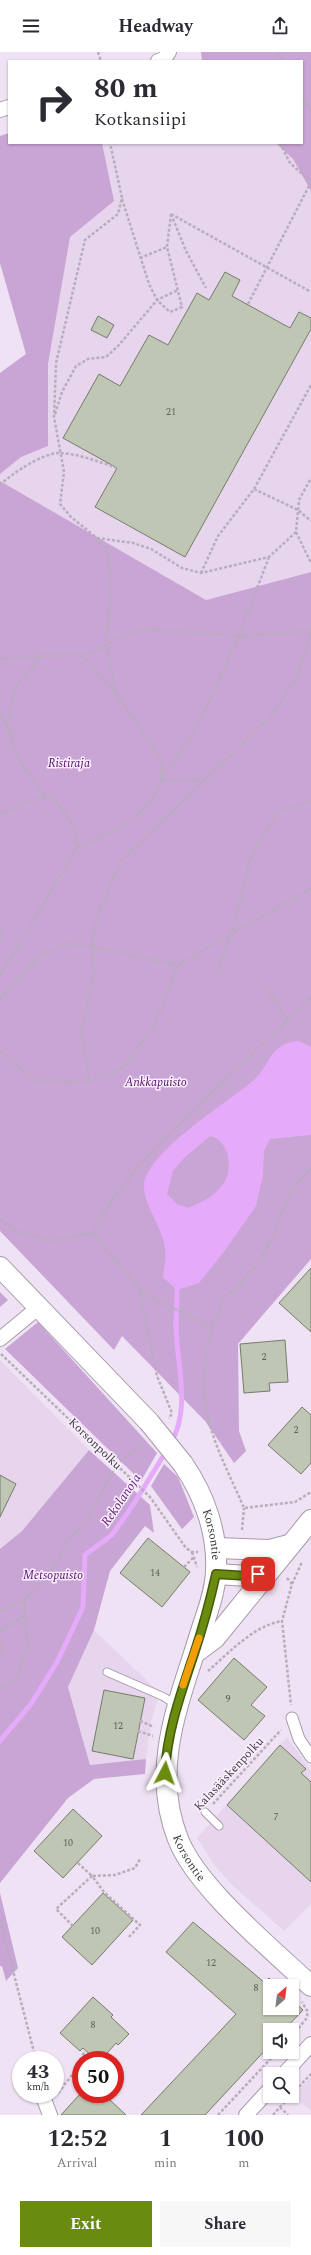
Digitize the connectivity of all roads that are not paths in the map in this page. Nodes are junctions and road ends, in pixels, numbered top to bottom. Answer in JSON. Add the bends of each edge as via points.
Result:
{"nodes":[{"id":1,"x":169,"y":52,"type":"edge"},
{"id":2,"x":161,"y":60,"type":"edge"},
{"id":3,"x":0,"y":1267,"type":"edge"},
{"id":4,"x":39,"y":1307,"type":"junction"},
{"id":5,"x":0,"y":1339,"type":"edge"},
{"id":6,"x":311,"y":1520,"type":"edge"},
{"id":7,"x":289,"y":1546,"type":"junction"},
{"id":8,"x":208,"y":1550,"type":"junction"},
{"id":9,"x":216,"y":1574,"type":"junction"},
{"id":10,"x":276,"y":1574,"type":"junction"},
{"id":11,"x":195,"y":1653,"type":"junction"},
{"id":12,"x":107,"y":1672,"type":"dead end"},
{"id":13,"x":176,"y":1706,"type":"junction"},
{"id":14,"x":292,"y":1718,"type":"road end"},
{"id":15,"x":311,"y":1757,"type":"edge"},
{"id":16,"x":205,"y":1812,"type":"road end"},
{"id":17,"x":219,"y":1826,"type":"dead end"},
{"id":18,"x":309,"y":1991,"type":"edge"},
{"id":19,"x":311,"y":2044,"type":"edge"},
{"id":20,"x":290,"y":2067,"type":"edge"},
{"id":21,"x":263,"y":2097,"type":"edge"},
{"id":22,"x":246,"y":2115,"type":"edge"}],
"edges":[{"from":1,"to":2,"type":"street"},
{"from":3,"to":4,"type":"main road","name":"Korsontie"},
{"from":4,"to":5,"type":"street"},
{"from":4,"to":8,"type":"main road","name":"Korsontie","bridge":true,"via":[[156,1427],[183,1464],[196,1483],[211,1523]]},
{"from":6,"to":7,"type":"main road"},
{"from":7,"to":8,"type":"main road","via":[[270,1550]]},
{"from":7,"to":10,"type":"main road"},
{"from":8,"to":9,"type":"main road","name":"Korsontie"},
{"from":9,"to":10,"type":"main road"},
{"from":9,"to":11,"type":"main road","name":"Korsontie"},
{"from":10,"to":11,"type":"main road","via":[[254,1591],[215,1638]]},
{"from":11,"to":13,"type":"main road","name":"Korsontie"},
{"from":12,"to":13,"type":"lane","via":[[164,1697]]},
{"from":13,"to":18,"type":"main road","name":"Korsontie","via":[[168,1742],[165,1773],[168,1802],[178,1840],[198,1874]]},
{"from":14,"to":15,"type":"street","via":[[299,1739]]},
{"from":16,"to":17,"type":"lane"},
{"from":19,"to":20,"type":"street"},
{"from":21,"to":22,"type":"street"}]}
